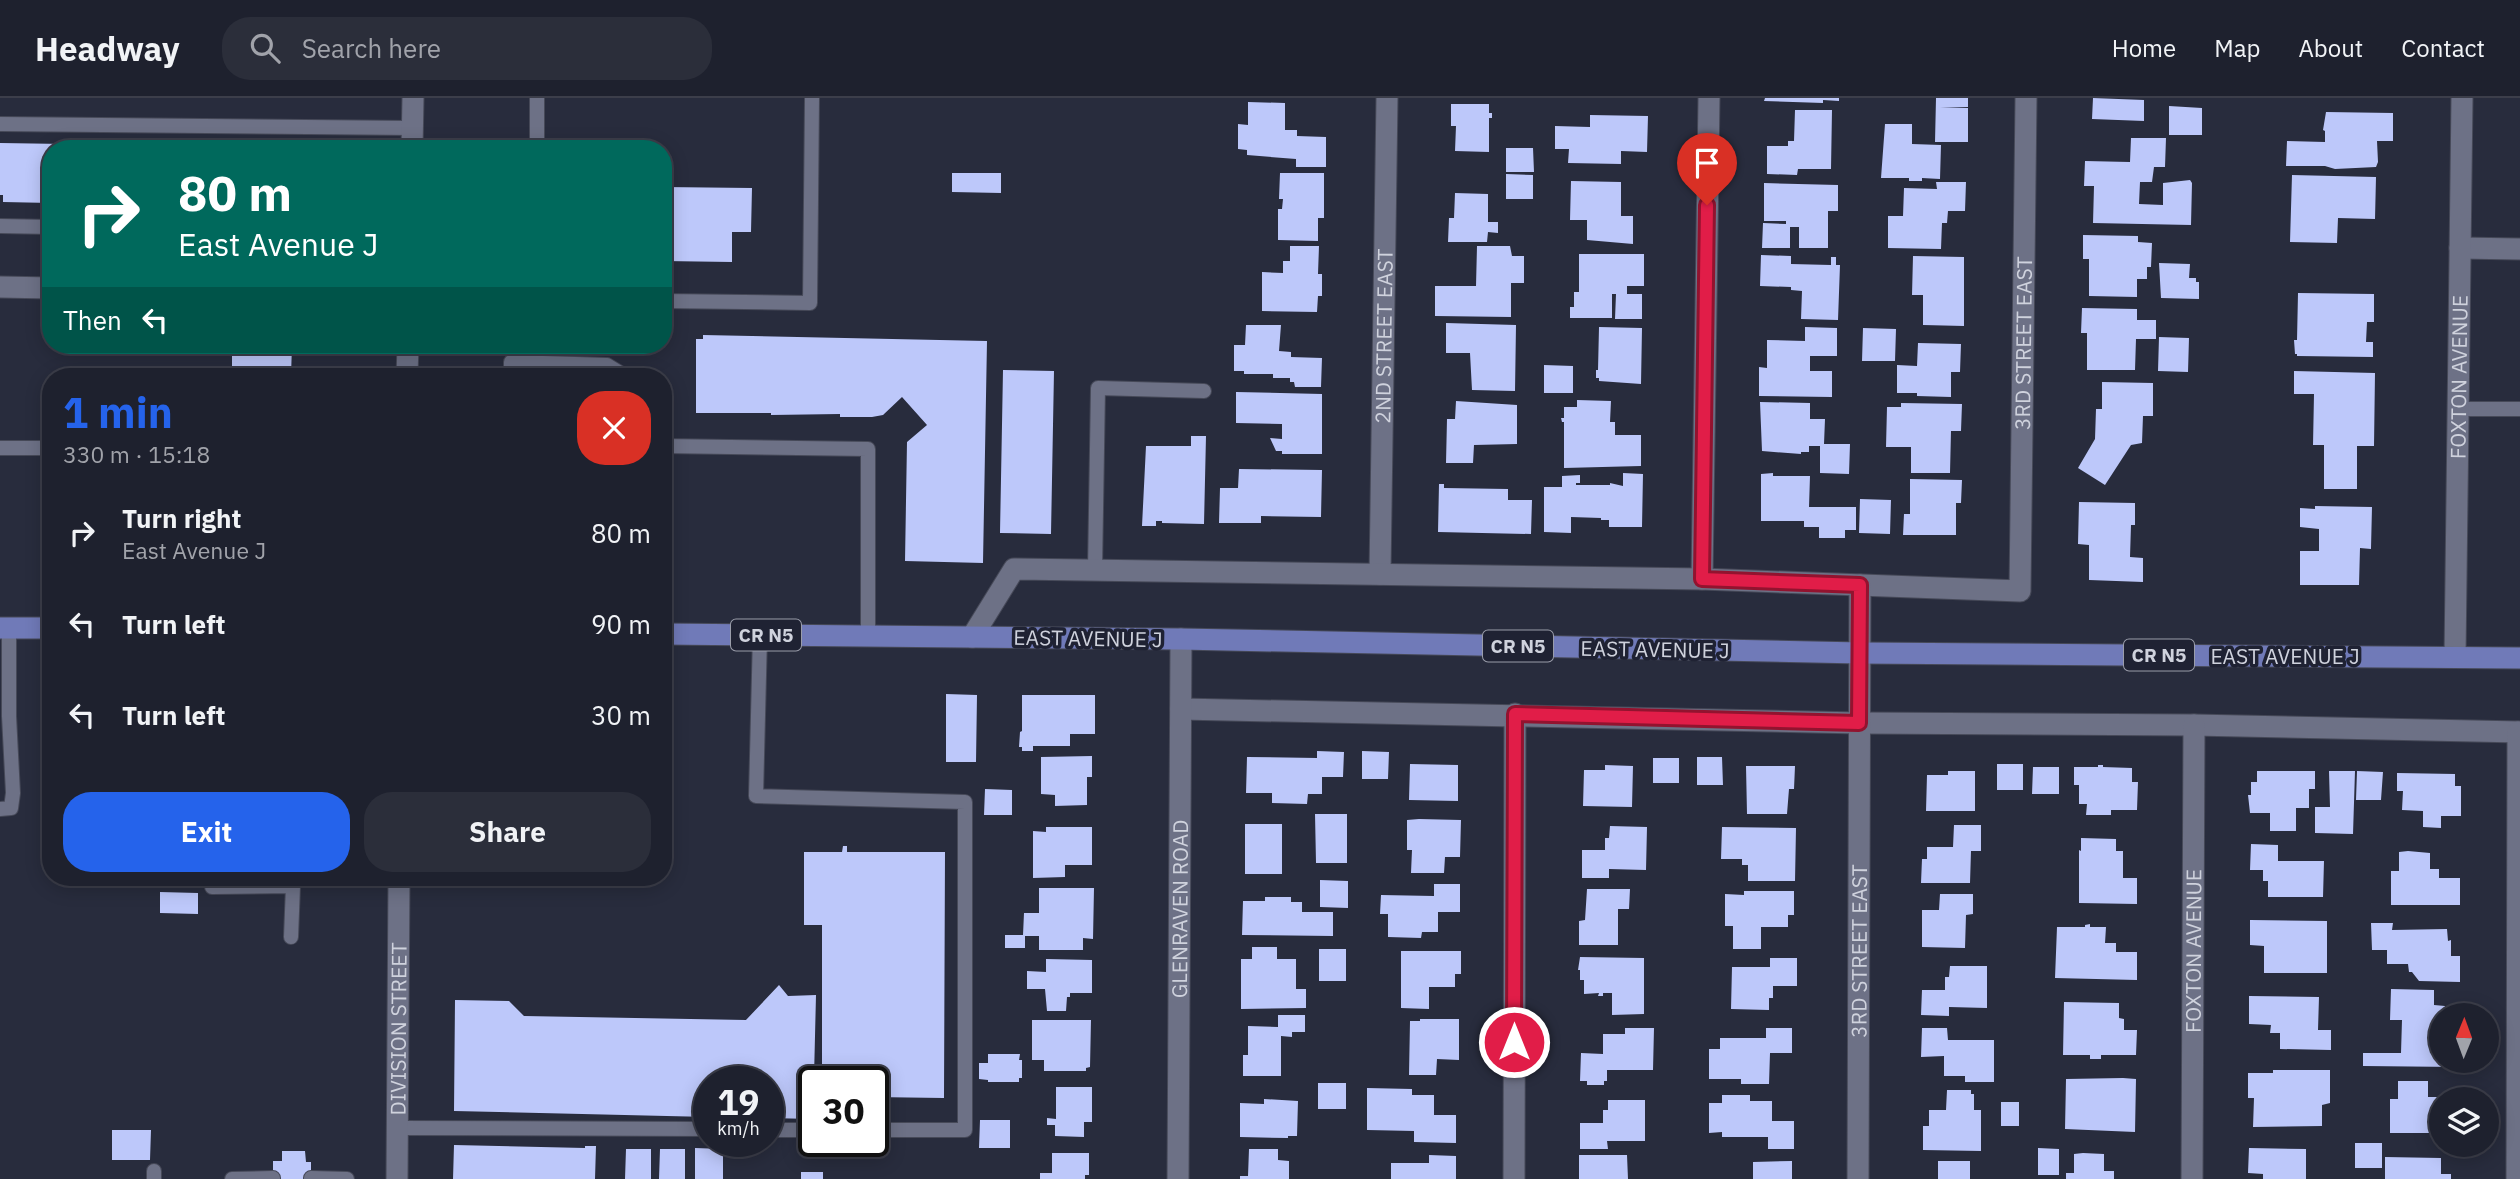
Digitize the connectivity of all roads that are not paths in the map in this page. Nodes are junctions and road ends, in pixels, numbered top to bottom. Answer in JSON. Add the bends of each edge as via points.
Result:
{"nodes":[{"id":1,"x":412,"y":98,"type":"edge"},
{"id":2,"x":537,"y":98,"type":"edge"},
{"id":3,"x":812,"y":98,"type":"edge"},
{"id":4,"x":1387,"y":98,"type":"edge"},
{"id":5,"x":1709,"y":98,"type":"edge"},
{"id":6,"x":2026,"y":98,"type":"edge"},
{"id":7,"x":2462,"y":98,"type":"edge"},
{"id":8,"x":0,"y":124,"type":"edge"},
{"id":9,"x":412,"y":139,"type":"edge"},
{"id":10,"x":537,"y":140,"type":"edge"},
{"id":11,"x":0,"y":226,"type":"edge"},
{"id":12,"x":42,"y":227,"type":"edge"},
{"id":13,"x":2460,"y":248,"type":"junction"},
{"id":14,"x":2520,"y":249,"type":"edge"},
{"id":15,"x":0,"y":287,"type":"edge"},
{"id":16,"x":42,"y":288,"type":"edge"},
{"id":17,"x":672,"y":300,"type":"edge"},
{"id":18,"x":511,"y":368,"type":"edge"},
{"id":19,"x":612,"y":368,"type":"edge"},
{"id":20,"x":1204,"y":391,"type":"dead end"},
{"id":21,"x":2458,"y":409,"type":"junction"},
{"id":22,"x":2520,"y":409,"type":"edge"},
{"id":23,"x":672,"y":446,"type":"edge"},
{"id":24,"x":0,"y":448,"type":"edge"},
{"id":25,"x":42,"y":448,"type":"edge"},
{"id":26,"x":1096,"y":570,"type":"junction"},
{"id":27,"x":1380,"y":574,"type":"junction"},
{"id":28,"x":1702,"y":579,"type":"junction"},
{"id":29,"x":1860,"y":585,"type":"junction"},
{"id":30,"x":4,"y":628,"type":"edge"},
{"id":31,"x":42,"y":628,"type":"edge"},
{"id":32,"x":672,"y":634,"type":"edge"},
{"id":33,"x":760,"y":635,"type":"junction"},
{"id":34,"x":868,"y":636,"type":"junction"},
{"id":35,"x":972,"y":637,"type":"junction"},
{"id":36,"x":1181,"y":639,"type":"junction"},
{"id":37,"x":1860,"y":653,"type":"junction"},
{"id":38,"x":2455,"y":657,"type":"junction"},
{"id":39,"x":2520,"y":658,"type":"edge"},
{"id":40,"x":1181,"y":709,"type":"junction"},
{"id":41,"x":1515,"y":714,"type":"junction"},
{"id":42,"x":1859,"y":723,"type":"junction"},
{"id":43,"x":2194,"y":725,"type":"junction"},
{"id":44,"x":2519,"y":732,"type":"edge"},
{"id":45,"x":0,"y":809,"type":"edge"},
{"id":46,"x":226,"y":886,"type":"edge"},
{"id":47,"x":294,"y":886,"type":"edge"},
{"id":48,"x":399,"y":886,"type":"edge"},
{"id":49,"x":212,"y":887,"type":"dead end"},
{"id":50,"x":291,"y":937,"type":"dead end"},
{"id":51,"x":397,"y":1128,"type":"junction"},
{"id":52,"x":693,"y":1129,"type":"edge"},
{"id":53,"x":889,"y":1130,"type":"edge"},
{"id":54,"x":273,"y":1178,"type":"edge"},
{"id":55,"x":311,"y":1178,"type":"edge"},
{"id":56,"x":232,"y":1179,"type":"edge"},
{"id":57,"x":347,"y":1179,"type":"edge"},
{"id":58,"x":397,"y":1179,"type":"edge"},
{"id":59,"x":1178,"y":1179,"type":"edge"},
{"id":60,"x":1514,"y":1179,"type":"edge"},
{"id":61,"x":1858,"y":1179,"type":"edge"},
{"id":62,"x":2192,"y":1179,"type":"edge"},
{"id":63,"x":2517,"y":1179,"type":"edge"}],
"edges":[{"from":1,"to":9,"type":"street"},
{"from":2,"to":10,"type":"lane"},
{"from":3,"to":17,"type":"lane","via":[[810,303]]},
{"from":4,"to":27,"type":"street","name":"2ND STREET EAST"},
{"from":5,"to":28,"type":"street"},
{"from":6,"to":29,"type":"street","name":"3RD STREET EAST","via":[[2020,591]]},
{"from":7,"to":13,"type":"street","name":"FOXTON AVENUE"},
{"from":8,"to":9,"type":"lane"},
{"from":11,"to":12,"type":"lane"},
{"from":13,"to":14,"type":"street"},
{"from":13,"to":21,"type":"street","name":"FOXTON AVENUE"},
{"from":15,"to":16,"type":"street"},
{"from":18,"to":19,"type":"lane","via":[[511,362]]},
{"from":20,"to":26,"type":"lane","via":[[1098,388]]},
{"from":21,"to":22,"type":"lane"},
{"from":21,"to":38,"type":"street","name":"FOXTON AVENUE"},
{"from":23,"to":34,"type":"lane","via":[[867,449]]},
{"from":24,"to":25,"type":"lane"},
{"from":26,"to":27,"type":"street"},
{"from":26,"to":35,"type":"street","via":[[1014,569]]},
{"from":27,"to":28,"type":"street"},
{"from":28,"to":29,"type":"street"},
{"from":29,"to":37,"type":"street","name":"3RD STREET EAST"},
{"from":30,"to":31,"type":"main road"},
{"from":30,"to":45,"type":"lane","via":[[13,793],[11,808]]},
{"from":32,"to":33,"type":"main road","name":"EAST AVENUE J","number":"CR N5"},
{"from":33,"to":34,"type":"main road","name":"EAST AVENUE J","number":"CR N5"},
{"from":33,"to":53,"type":"lane","via":[[756,796],[965,803],[965,1130]]},
{"from":34,"to":35,"type":"main road","name":"EAST AVENUE J","number":"CR N5"},
{"from":35,"to":36,"type":"main road","name":"EAST AVENUE J","number":"CR N5"},
{"from":36,"to":37,"type":"main road","name":"EAST AVENUE J","number":"CR N5"},
{"from":36,"to":40,"type":"street","name":"GLENRAVEN ROAD"},
{"from":37,"to":38,"type":"main road","name":"EAST AVENUE J","number":"CR N5"},
{"from":37,"to":42,"type":"street","name":"3RD STREET EAST"},
{"from":38,"to":39,"type":"main road","name":"EAST AVENUE J","number":"CR N5"},
{"from":40,"to":41,"type":"street"},
{"from":40,"to":59,"type":"street","name":"GLENRAVEN ROAD"},
{"from":41,"to":42,"type":"street"},
{"from":41,"to":60,"type":"street"},
{"from":42,"to":43,"type":"street"},
{"from":42,"to":61,"type":"street","name":"3RD STREET EAST"},
{"from":43,"to":44,"type":"street"},
{"from":43,"to":62,"type":"street","name":"FOXTON AVENUE"},
{"from":44,"to":63,"type":"street"},
{"from":46,"to":49,"type":"lane"},
{"from":47,"to":50,"type":"lane"},
{"from":48,"to":51,"type":"street","name":"DIVISION STREET"},
{"from":51,"to":52,"type":"lane"},
{"from":51,"to":58,"type":"street","name":"DIVISION STREET"},
{"from":54,"to":56,"type":"lane"},
{"from":55,"to":57,"type":"lane"}]}
